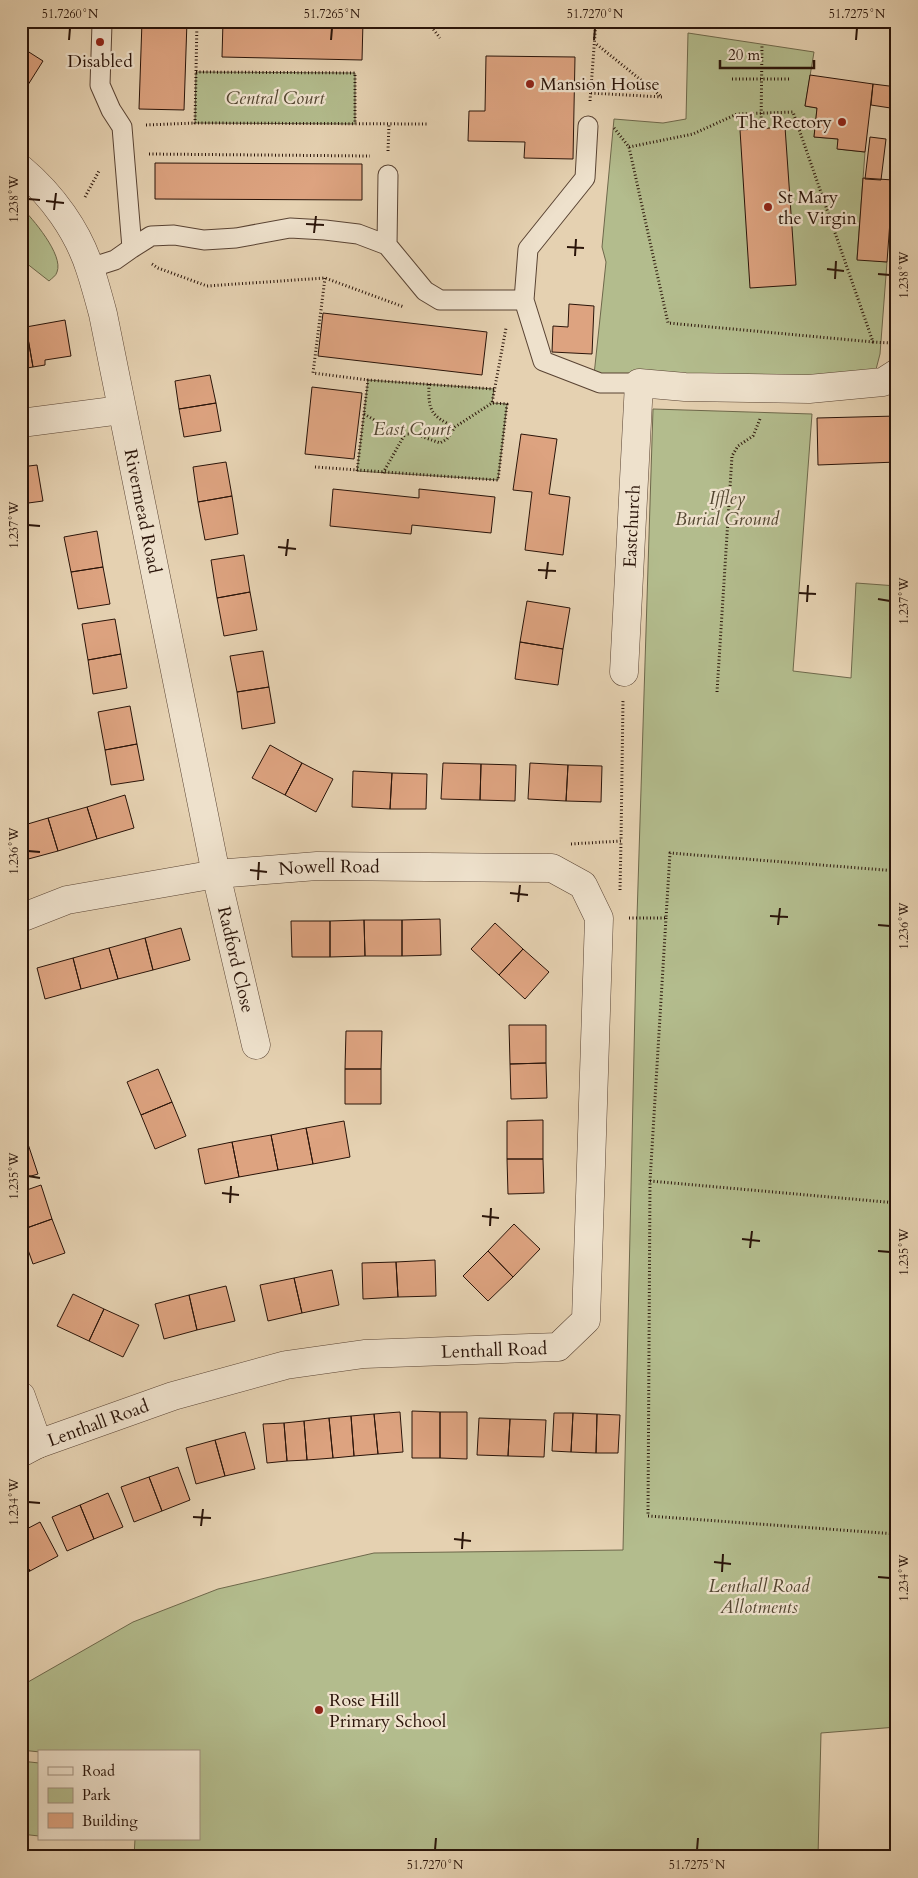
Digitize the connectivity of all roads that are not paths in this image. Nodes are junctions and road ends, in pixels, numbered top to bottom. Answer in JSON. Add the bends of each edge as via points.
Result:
{"nodes":[{"id":1,"x":102,"y":24,"type":"dead end"},
{"id":2,"x":588,"y":126,"type":"road end"},
{"id":3,"x":21,"y":170,"type":"edge"},
{"id":4,"x":388,"y":175,"type":"dead end"},
{"id":5,"x":387,"y":245,"type":"junction"},
{"id":6,"x":132,"y":248,"type":"junction"},
{"id":7,"x":90,"y":268,"type":"junction"},
{"id":8,"x":524,"y":300,"type":"junction"},
{"id":9,"x":897,"y":373,"type":"edge"},
{"id":10,"x":639,"y":383,"type":"junction"},
{"id":11,"x":121,"y":410,"type":"junction"},
{"id":12,"x":21,"y":423,"type":"edge"},
{"id":13,"x":624,"y":672,"type":"road end"},
{"id":14,"x":552,"y":868,"type":"joint"},
{"id":15,"x":216,"y":874,"type":"junction"},
{"id":16,"x":21,"y":918,"type":"edge"},
{"id":17,"x":256,"y":1045,"type":"dead end"},
{"id":18,"x":21,"y":1396,"type":"edge"},
{"id":19,"x":30,"y":1449,"type":"edge"}],
"edges":[{"from":1,"to":6,"type":"lane","via":[[100,85],[122,128]]},
{"from":2,"to":8,"type":"lane","via":[[585,178],[528,249]]},
{"from":3,"to":7,"type":"street","name":"Rivermead Road","via":[[51,199],[73,232]]},
{"from":4,"to":5,"type":"lane"},
{"from":5,"to":6,"type":"lane","via":[[358,234],[290,228],[204,240],[174,235],[151,236]]},
{"from":5,"to":8,"type":"lane","via":[[425,291],[440,300]]},
{"from":6,"to":7,"type":"lane","via":[[115,260]]},
{"from":7,"to":11,"type":"street","name":"Rivermead Road","via":[[103,314]]},
{"from":8,"to":10,"type":"lane","via":[[544,361],[600,383]]},
{"from":9,"to":10,"type":"street","via":[[882,382],[809,389]]},
{"from":10,"to":13,"type":"street","name":"Eastchurch"},
{"from":11,"to":12,"type":"street"},
{"from":11,"to":15,"type":"street","name":"Rivermead Road"},
{"from":14,"to":15,"type":"street","name":"Nowell Road","via":[[317,866]]},
{"from":14,"to":19,"type":"street","name":"Lenthall Road","via":[[583,885],[598,918],[586,1320],[558,1347],[364,1354],[286,1365],[173,1396]]},
{"from":15,"to":16,"type":"street","name":"Nowell Road","via":[[67,900]]},
{"from":15,"to":17,"type":"street","name":"Radford Close"},
{"from":18,"to":19,"type":"street"}]}
